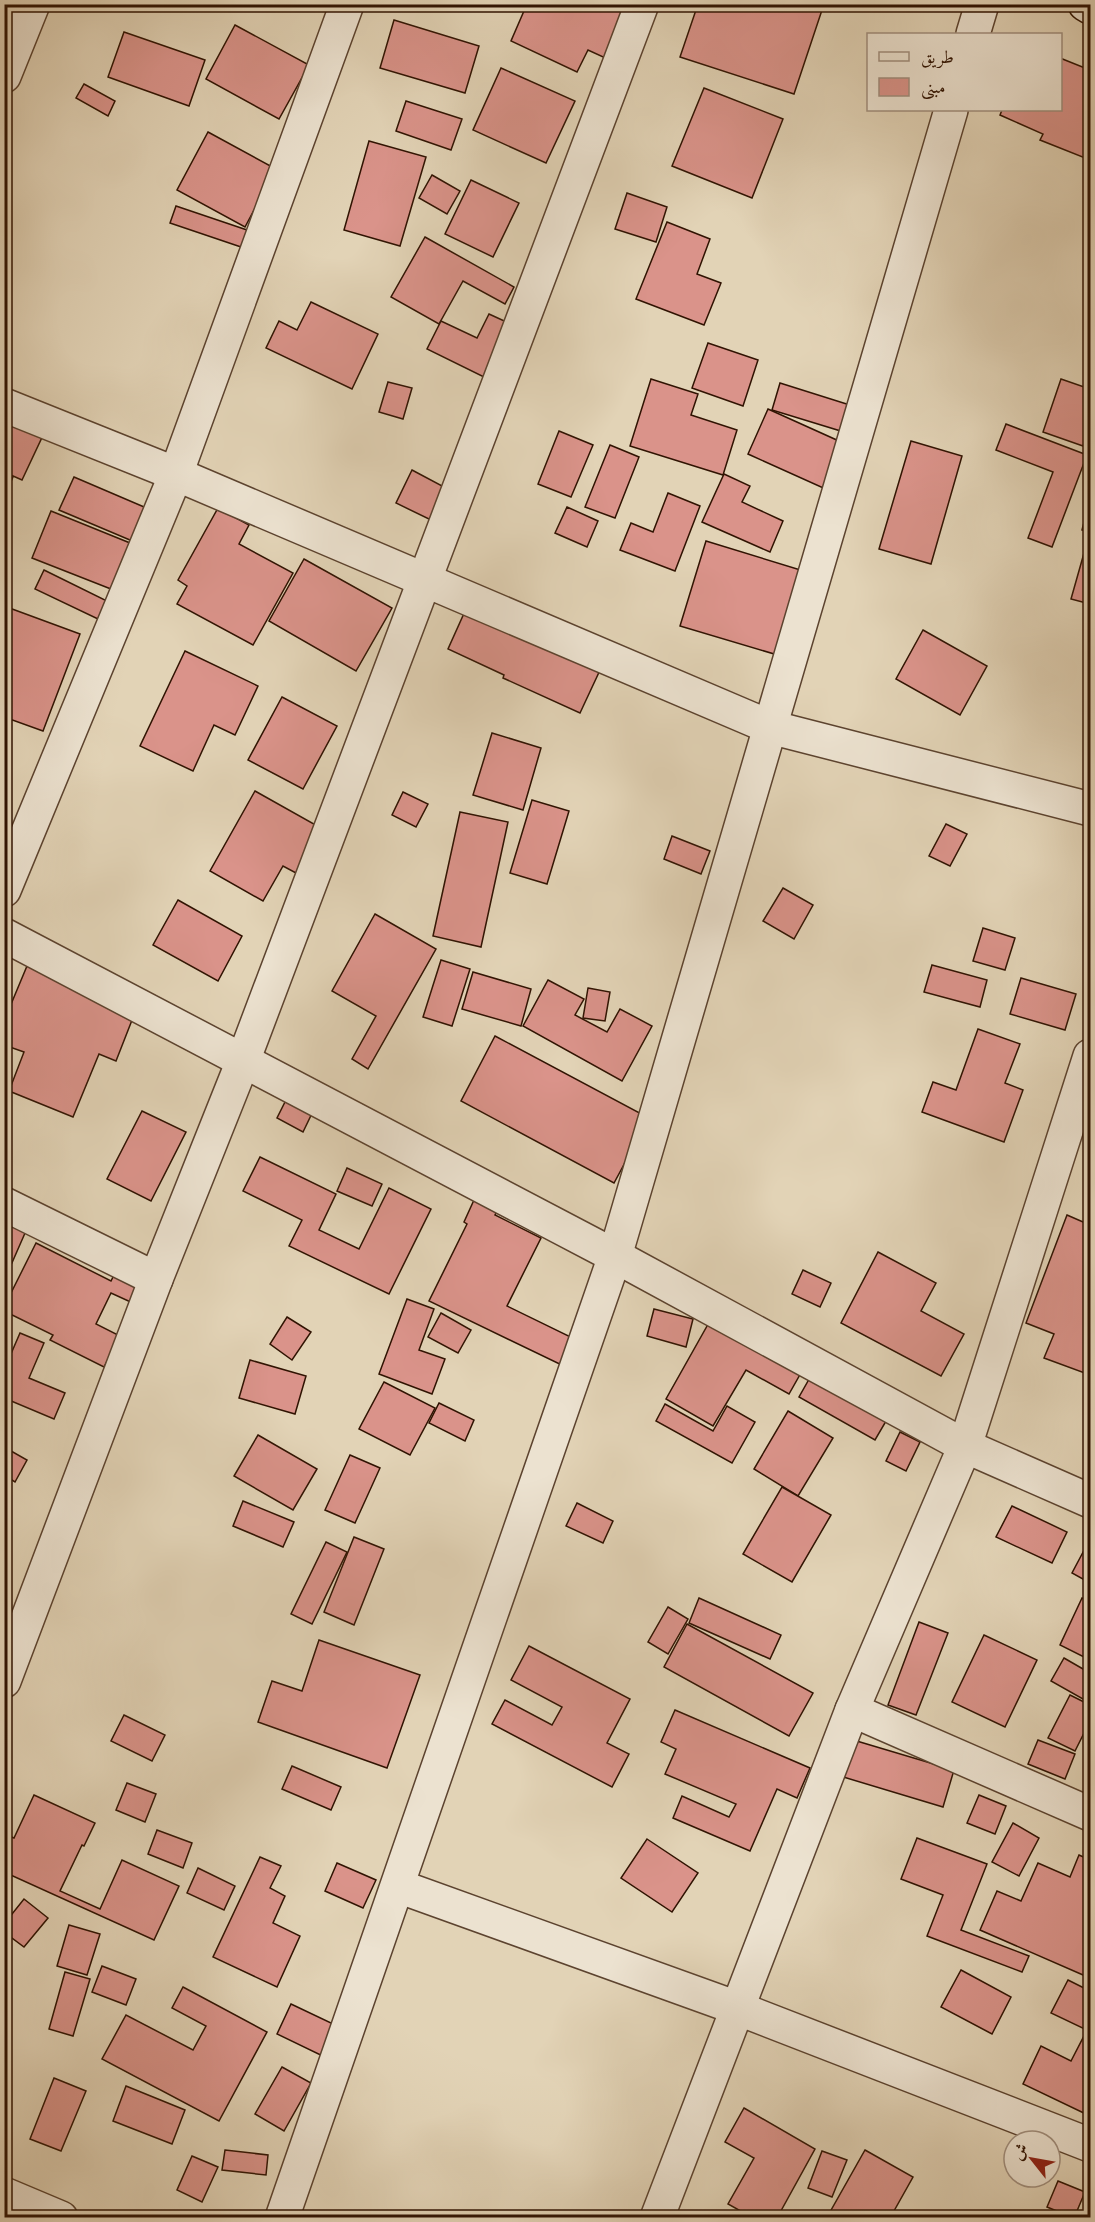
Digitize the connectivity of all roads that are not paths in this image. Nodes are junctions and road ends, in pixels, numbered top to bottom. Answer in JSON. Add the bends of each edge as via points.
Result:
{"nodes":[{"id":1,"x":33,"y":4,"type":"edge"},
{"id":2,"x":347,"y":4,"type":"edge"},
{"id":3,"x":642,"y":4,"type":"edge"},
{"id":4,"x":982,"y":4,"type":"edge"},
{"id":5,"x":1085,"y":4,"type":"edge"},
{"id":6,"x":1090,"y":7,"type":"edge"},
{"id":7,"x":973,"y":33,"type":"edge"},
{"id":8,"x":4,"y":76,"type":"edge"},
{"id":9,"x":951,"y":111,"type":"edge"},
{"id":10,"x":4,"y":405,"type":"edge"},
{"id":11,"x":176,"y":474,"type":"junction"},
{"id":12,"x":423,"y":580,"type":"junction"},
{"id":13,"x":770,"y":727,"type":"junction"},
{"id":14,"x":1090,"y":809,"type":"edge"},
{"id":15,"x":4,"y":890,"type":"edge"},
{"id":16,"x":4,"y":935,"type":"edge"},
{"id":17,"x":1090,"y":1056,"type":"edge"},
{"id":18,"x":243,"y":1061,"type":"junction"},
{"id":19,"x":4,"y":1204,"type":"edge"},
{"id":20,"x":615,"y":1256,"type":"junction"},
{"id":21,"x":156,"y":1279,"type":"junction"},
{"id":22,"x":965,"y":1446,"type":"junction"},
{"id":23,"x":1090,"y":1501,"type":"edge"},
{"id":24,"x":4,"y":1681,"type":"edge"},
{"id":25,"x":852,"y":1710,"type":"junction"},
{"id":26,"x":1090,"y":1814,"type":"edge"},
{"id":27,"x":398,"y":1886,"type":"junction"},
{"id":28,"x":737,"y":2008,"type":"junction"},
{"id":29,"x":1090,"y":2145,"type":"edge"},
{"id":30,"x":4,"y":2194,"type":"edge"},
{"id":31,"x":61,"y":2217,"type":"edge"},
{"id":32,"x":282,"y":2217,"type":"edge"},
{"id":33,"x":657,"y":2217,"type":"edge"}],
"edges":[{"from":1,"to":8,"type":"street"},
{"from":2,"to":11,"type":"street"},
{"from":3,"to":12,"type":"street"},
{"from":4,"to":7,"type":"street"},
{"from":5,"to":6,"type":"street"},
{"from":9,"to":13,"type":"street"},
{"from":10,"to":11,"type":"street"},
{"from":11,"to":12,"type":"street"},
{"from":11,"to":15,"type":"street"},
{"from":12,"to":13,"type":"street"},
{"from":12,"to":18,"type":"street"},
{"from":13,"to":14,"type":"street"},
{"from":13,"to":20,"type":"street"},
{"from":16,"to":18,"type":"street"},
{"from":17,"to":22,"type":"street"},
{"from":18,"to":20,"type":"street"},
{"from":18,"to":21,"type":"street"},
{"from":19,"to":21,"type":"street"},
{"from":20,"to":22,"type":"street"},
{"from":20,"to":27,"type":"street"},
{"from":21,"to":24,"type":"street"},
{"from":22,"to":23,"type":"street"},
{"from":22,"to":25,"type":"street"},
{"from":25,"to":26,"type":"street"},
{"from":25,"to":28,"type":"street"},
{"from":27,"to":28,"type":"street"},
{"from":27,"to":32,"type":"street"},
{"from":28,"to":29,"type":"street"},
{"from":28,"to":33,"type":"street"},
{"from":30,"to":31,"type":"street"}]}
